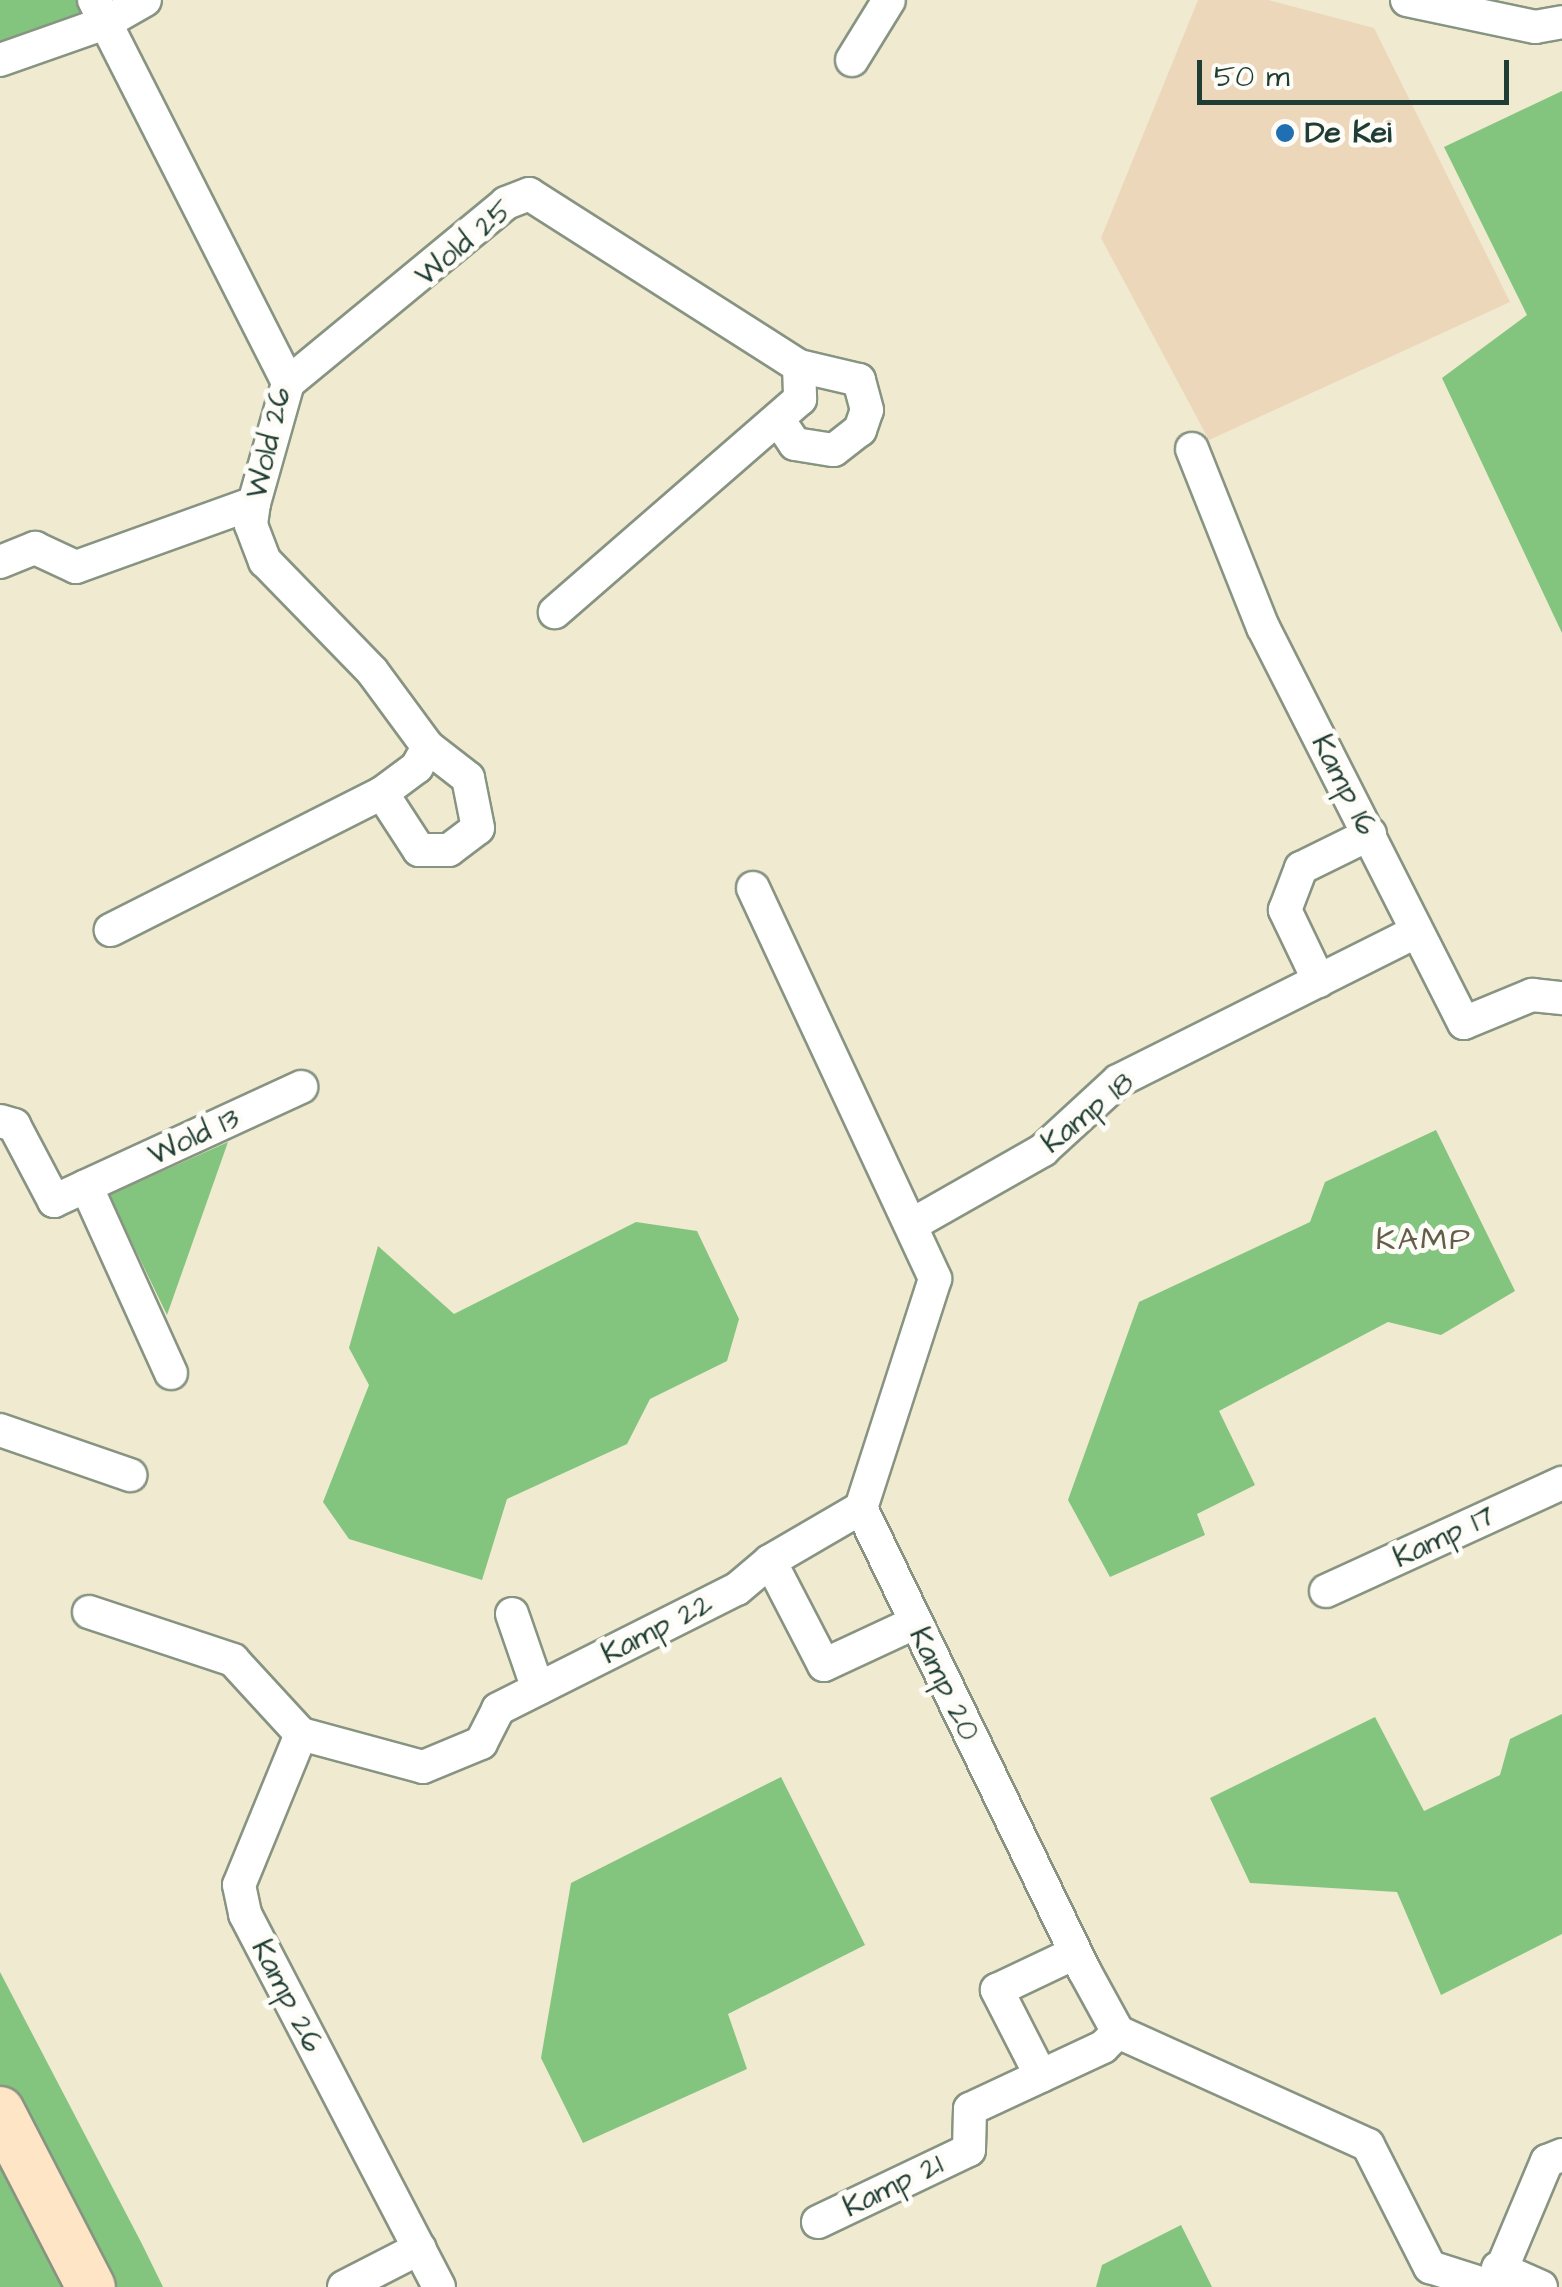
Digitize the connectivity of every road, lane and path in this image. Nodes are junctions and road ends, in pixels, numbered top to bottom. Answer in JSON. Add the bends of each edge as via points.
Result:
{"nodes":[{"id":1,"x":145,"y":0,"type":"edge"},
{"id":2,"x":889,"y":0,"type":"edge"},
{"id":3,"x":1407,"y":0,"type":"edge"},
{"id":4,"x":99,"y":11,"type":"edge"},
{"id":5,"x":1562,"y":22,"type":"edge"},
{"id":6,"x":0,"y":60,"type":"edge"},
{"id":7,"x":852,"y":60,"type":"dead end"},
{"id":8,"x":799,"y":366,"type":"junction"},
{"id":9,"x":288,"y":382,"type":"junction"},
{"id":10,"x":778,"y":419,"type":"junction"},
{"id":11,"x":1192,"y":449,"type":"dead end"},
{"id":12,"x":254,"y":503,"type":"junction"},
{"id":13,"x":0,"y":562,"type":"edge"},
{"id":14,"x":555,"y":612,"type":"dead end"},
{"id":15,"x":428,"y":747,"type":"junction"},
{"id":16,"x":382,"y":793,"type":"junction"},
{"id":17,"x":1370,"y":834,"type":"junction"},
{"id":18,"x":753,"y":888,"type":"dead end"},
{"id":19,"x":111,"y":930,"type":"dead end"},
{"id":20,"x":1416,"y":932,"type":"junction"},
{"id":21,"x":1319,"y":981,"type":"junction"},
{"id":22,"x":1562,"y":998,"type":"edge"},
{"id":23,"x":301,"y":1087,"type":"dead end"},
{"id":24,"x":0,"y":1122,"type":"edge"},
{"id":25,"x":86,"y":1186,"type":"junction"},
{"id":26,"x":913,"y":1224,"type":"junction"},
{"id":27,"x":171,"y":1373,"type":"dead end"},
{"id":28,"x":0,"y":1430,"type":"edge"},
{"id":29,"x":130,"y":1476,"type":"dead end"},
{"id":30,"x":1562,"y":1483,"type":"edge"},
{"id":31,"x":861,"y":1508,"type":"junction"},
{"id":32,"x":770,"y":1561,"type":"junction"},
{"id":33,"x":1326,"y":1591,"type":"dead end"},
{"id":34,"x":89,"y":1612,"type":"dead end"},
{"id":35,"x":512,"y":1614,"type":"dead end"},
{"id":36,"x":914,"y":1623,"type":"junction"},
{"id":37,"x":538,"y":1689,"type":"junction"},
{"id":38,"x":302,"y":1734,"type":"junction"},
{"id":39,"x":1075,"y":1953,"type":"junction"},
{"id":40,"x":1118,"y":2032,"type":"junction"},
{"id":41,"x":1040,"y":2076,"type":"junction"},
{"id":42,"x":0,"y":2110,"type":"edge"},
{"id":43,"x":1562,"y":2154,"type":"edge"},
{"id":44,"x":818,"y":2222,"type":"dead end"},
{"id":45,"x":420,"y":2248,"type":"junction"},
{"id":46,"x":1495,"y":2281,"type":"edge"},
{"id":47,"x":90,"y":2287,"type":"edge"},
{"id":48,"x":344,"y":2287,"type":"edge"},
{"id":49,"x":438,"y":2287,"type":"edge"},
{"id":50,"x":1541,"y":2287,"type":"edge"}],
"edges":[{"from":1,"to":4,"type":"street"},
{"from":2,"to":7,"type":"street"},
{"from":3,"to":5,"type":"street","via":[[1535,28]]},
{"from":4,"to":6,"type":"street"},
{"from":4,"to":9,"type":"street","name":"Wold 26"},
{"from":8,"to":9,"type":"street","name":"Wold 25","via":[[528,194],[506,203]]},
{"from":8,"to":10,"type":"street","via":[[800,400]]},
{"from":8,"to":10,"type":"street","name":"Wold 25","via":[[859,380],[867,410],[860,430],[834,450],[795,444]]},
{"from":9,"to":12,"type":"street","name":"Wold 26"},
{"from":10,"to":14,"type":"street"},
{"from":11,"to":17,"type":"street","name":"Kamp 16","via":[[1263,628]]},
{"from":12,"to":13,"type":"street","via":[[76,566],[35,548]]},
{"from":12,"to":15,"type":"street","name":"Wold 26","via":[[252,525],[265,562],[372,671]]},
{"from":15,"to":16,"type":"street","via":[[417,767]]},
{"from":15,"to":16,"type":"street","name":"Wold 26","via":[[468,778],[478,828],[449,850],[419,850]]},
{"from":16,"to":19,"type":"street"},
{"from":17,"to":20,"type":"street","name":"Kamp 16"},
{"from":17,"to":21,"type":"street","via":[[1300,868],[1284,910]]},
{"from":18,"to":26,"type":"street"},
{"from":20,"to":21,"type":"street","name":"Kamp 18"},
{"from":20,"to":22,"type":"street","name":"Kamp 16","via":[[1464,1023],[1532,995]]},
{"from":21,"to":26,"type":"street","name":"Kamp 18","via":[[1118,1081],[1044,1150]]},
{"from":23,"to":25,"type":"street","name":"Wold 13"},
{"from":24,"to":25,"type":"street","name":"Wold 13","via":[[14,1125],[54,1201]]},
{"from":25,"to":27,"type":"street"},
{"from":26,"to":31,"type":"street","via":[[935,1279]]},
{"from":28,"to":29,"type":"street"},
{"from":30,"to":33,"type":"street","name":"Kamp 17"},
{"from":31,"to":32,"type":"street","name":"Kamp 22"},
{"from":31,"to":36,"type":"street","name":"Kamp 20"},
{"from":32,"to":36,"type":"street","via":[[824,1664]]},
{"from":32,"to":37,"type":"street","name":"Kamp 22","via":[[736,1590]]},
{"from":34,"to":38,"type":"street","via":[[233,1660]]},
{"from":35,"to":37,"type":"street"},
{"from":36,"to":39,"type":"street","name":"Kamp 20"},
{"from":37,"to":38,"type":"street","name":"Kamp 22","via":[[498,1709],[480,1743],[423,1767]]},
{"from":38,"to":45,"type":"street","name":"Kamp 26","via":[[238,1885],[245,1914]]},
{"from":39,"to":40,"type":"street","name":"Kamp 20"},
{"from":39,"to":41,"type":"street","via":[[997,1990]]},
{"from":40,"to":41,"type":"street","name":"Kamp 21","via":[[1103,2048]]},
{"from":40,"to":46,"type":"street","via":[[1368,2146],[1430,2267]]},
{"from":41,"to":44,"type":"street","name":"Kamp 21","via":[[970,2109],[969,2150]]},
{"from":42,"to":47,"type":"street"},
{"from":43,"to":46,"type":"street","via":[[1548,2162]]},
{"from":45,"to":48,"type":"street"},
{"from":45,"to":49,"type":"street","name":"Kamp 26"},
{"from":46,"to":50,"type":"street"}]}
